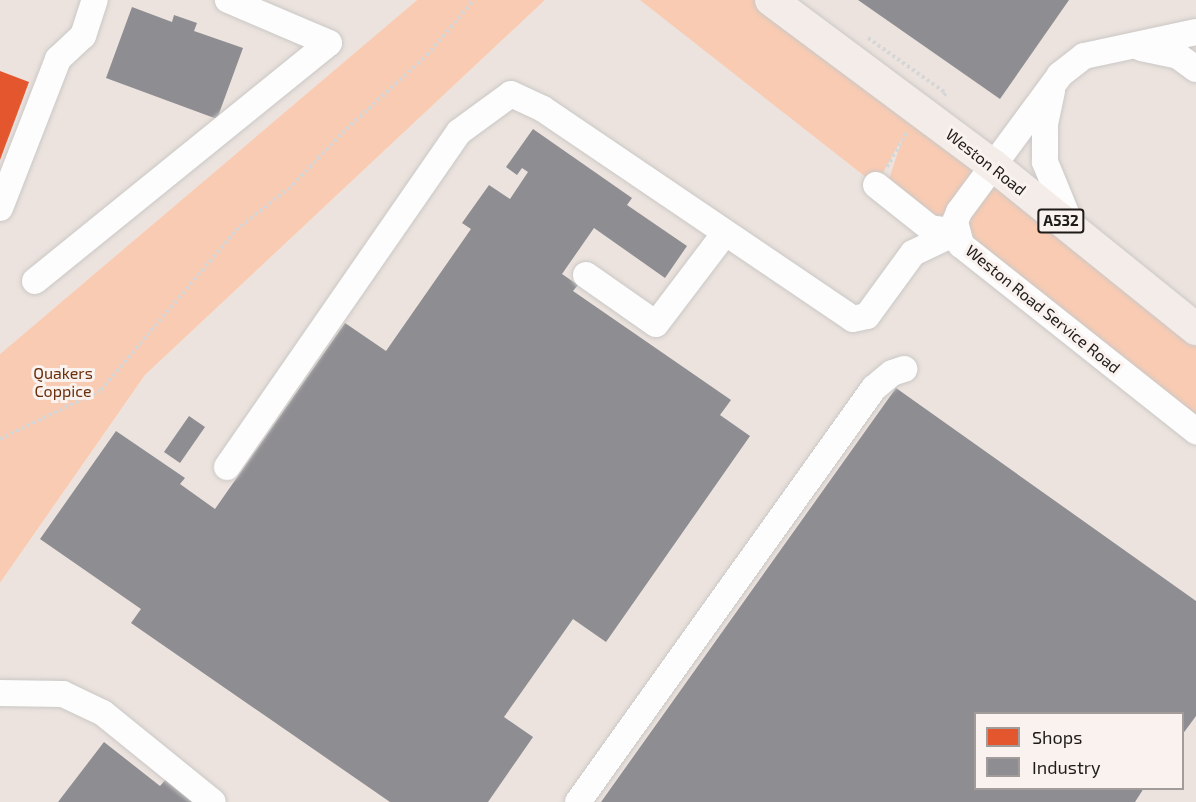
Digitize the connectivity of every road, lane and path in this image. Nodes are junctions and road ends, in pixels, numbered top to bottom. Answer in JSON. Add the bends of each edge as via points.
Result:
{"nodes":[{"id":1,"x":95,"y":0,"type":"edge"},
{"id":2,"x":228,"y":0,"type":"edge"},
{"id":3,"x":474,"y":0,"type":"edge"},
{"id":4,"x":771,"y":0,"type":"edge"},
{"id":5,"x":1196,"y":32,"type":"edge"},
{"id":6,"x":1134,"y":46,"type":"junction"},
{"id":7,"x":1196,"y":69,"type":"edge"},
{"id":8,"x":1053,"y":85,"type":"junction"},
{"id":9,"x":994,"y":166,"type":"junction"},
{"id":10,"x":876,"y":185,"type":"dead end"},
{"id":11,"x":0,"y":208,"type":"edge"},
{"id":12,"x":1073,"y":230,"type":"junction"},
{"id":13,"x":957,"y":232,"type":"junction"},
{"id":14,"x":725,"y":233,"type":"junction"},
{"id":15,"x":586,"y":275,"type":"dead end"},
{"id":16,"x":35,"y":281,"type":"dead end"},
{"id":17,"x":1196,"y":329,"type":"edge"},
{"id":18,"x":904,"y":369,"type":"dead end"},
{"id":19,"x":1196,"y":431,"type":"edge"},
{"id":20,"x":0,"y":439,"type":"edge"},
{"id":21,"x":227,"y":467,"type":"dead end"},
{"id":22,"x":0,"y":693,"type":"edge"},
{"id":23,"x":213,"y":802,"type":"edge"},
{"id":24,"x":578,"y":802,"type":"edge"}],
"edges":[{"from":1,"to":11,"type":"street","via":[[83,36],[58,59]]},
{"from":2,"to":16,"type":"street","via":[[329,43]]},
{"from":3,"to":20,"type":"path","via":[[427,55],[292,185],[236,230],[101,390]]},
{"from":4,"to":9,"type":"main road","name":"Weston Road","number":"A532"},
{"from":5,"to":6,"type":"street","name":"Weston Road Service Road"},
{"from":6,"to":7,"type":"street","via":[[1178,56]]},
{"from":6,"to":8,"type":"street","name":"Weston Road Service Road","via":[[1084,56]]},
{"from":8,"to":9,"type":"street","name":"Weston Road Service Road"},
{"from":8,"to":12,"type":"street","via":[[1045,124],[1045,162]]},
{"from":9,"to":12,"type":"main road","name":"Weston Road","number":"A532"},
{"from":9,"to":13,"type":"street","name":"Weston Road Service Road","via":[[958,212]]},
{"from":10,"to":13,"type":"street","via":[[930,228]]},
{"from":12,"to":17,"type":"main road","name":"Weston Road","number":"A532"},
{"from":13,"to":14,"type":"street","via":[[913,253],[867,316],[853,319]]},
{"from":13,"to":19,"type":"street","name":"Weston Road Service Road","via":[[961,245]]},
{"from":14,"to":15,"type":"street","via":[[656,324]]},
{"from":14,"to":21,"type":"street","via":[[543,109],[511,94],[459,132]]},
{"from":18,"to":24,"type":"street","via":[[892,373],[874,388]]},
{"from":22,"to":23,"type":"street","via":[[63,694],[103,713]]}]}
